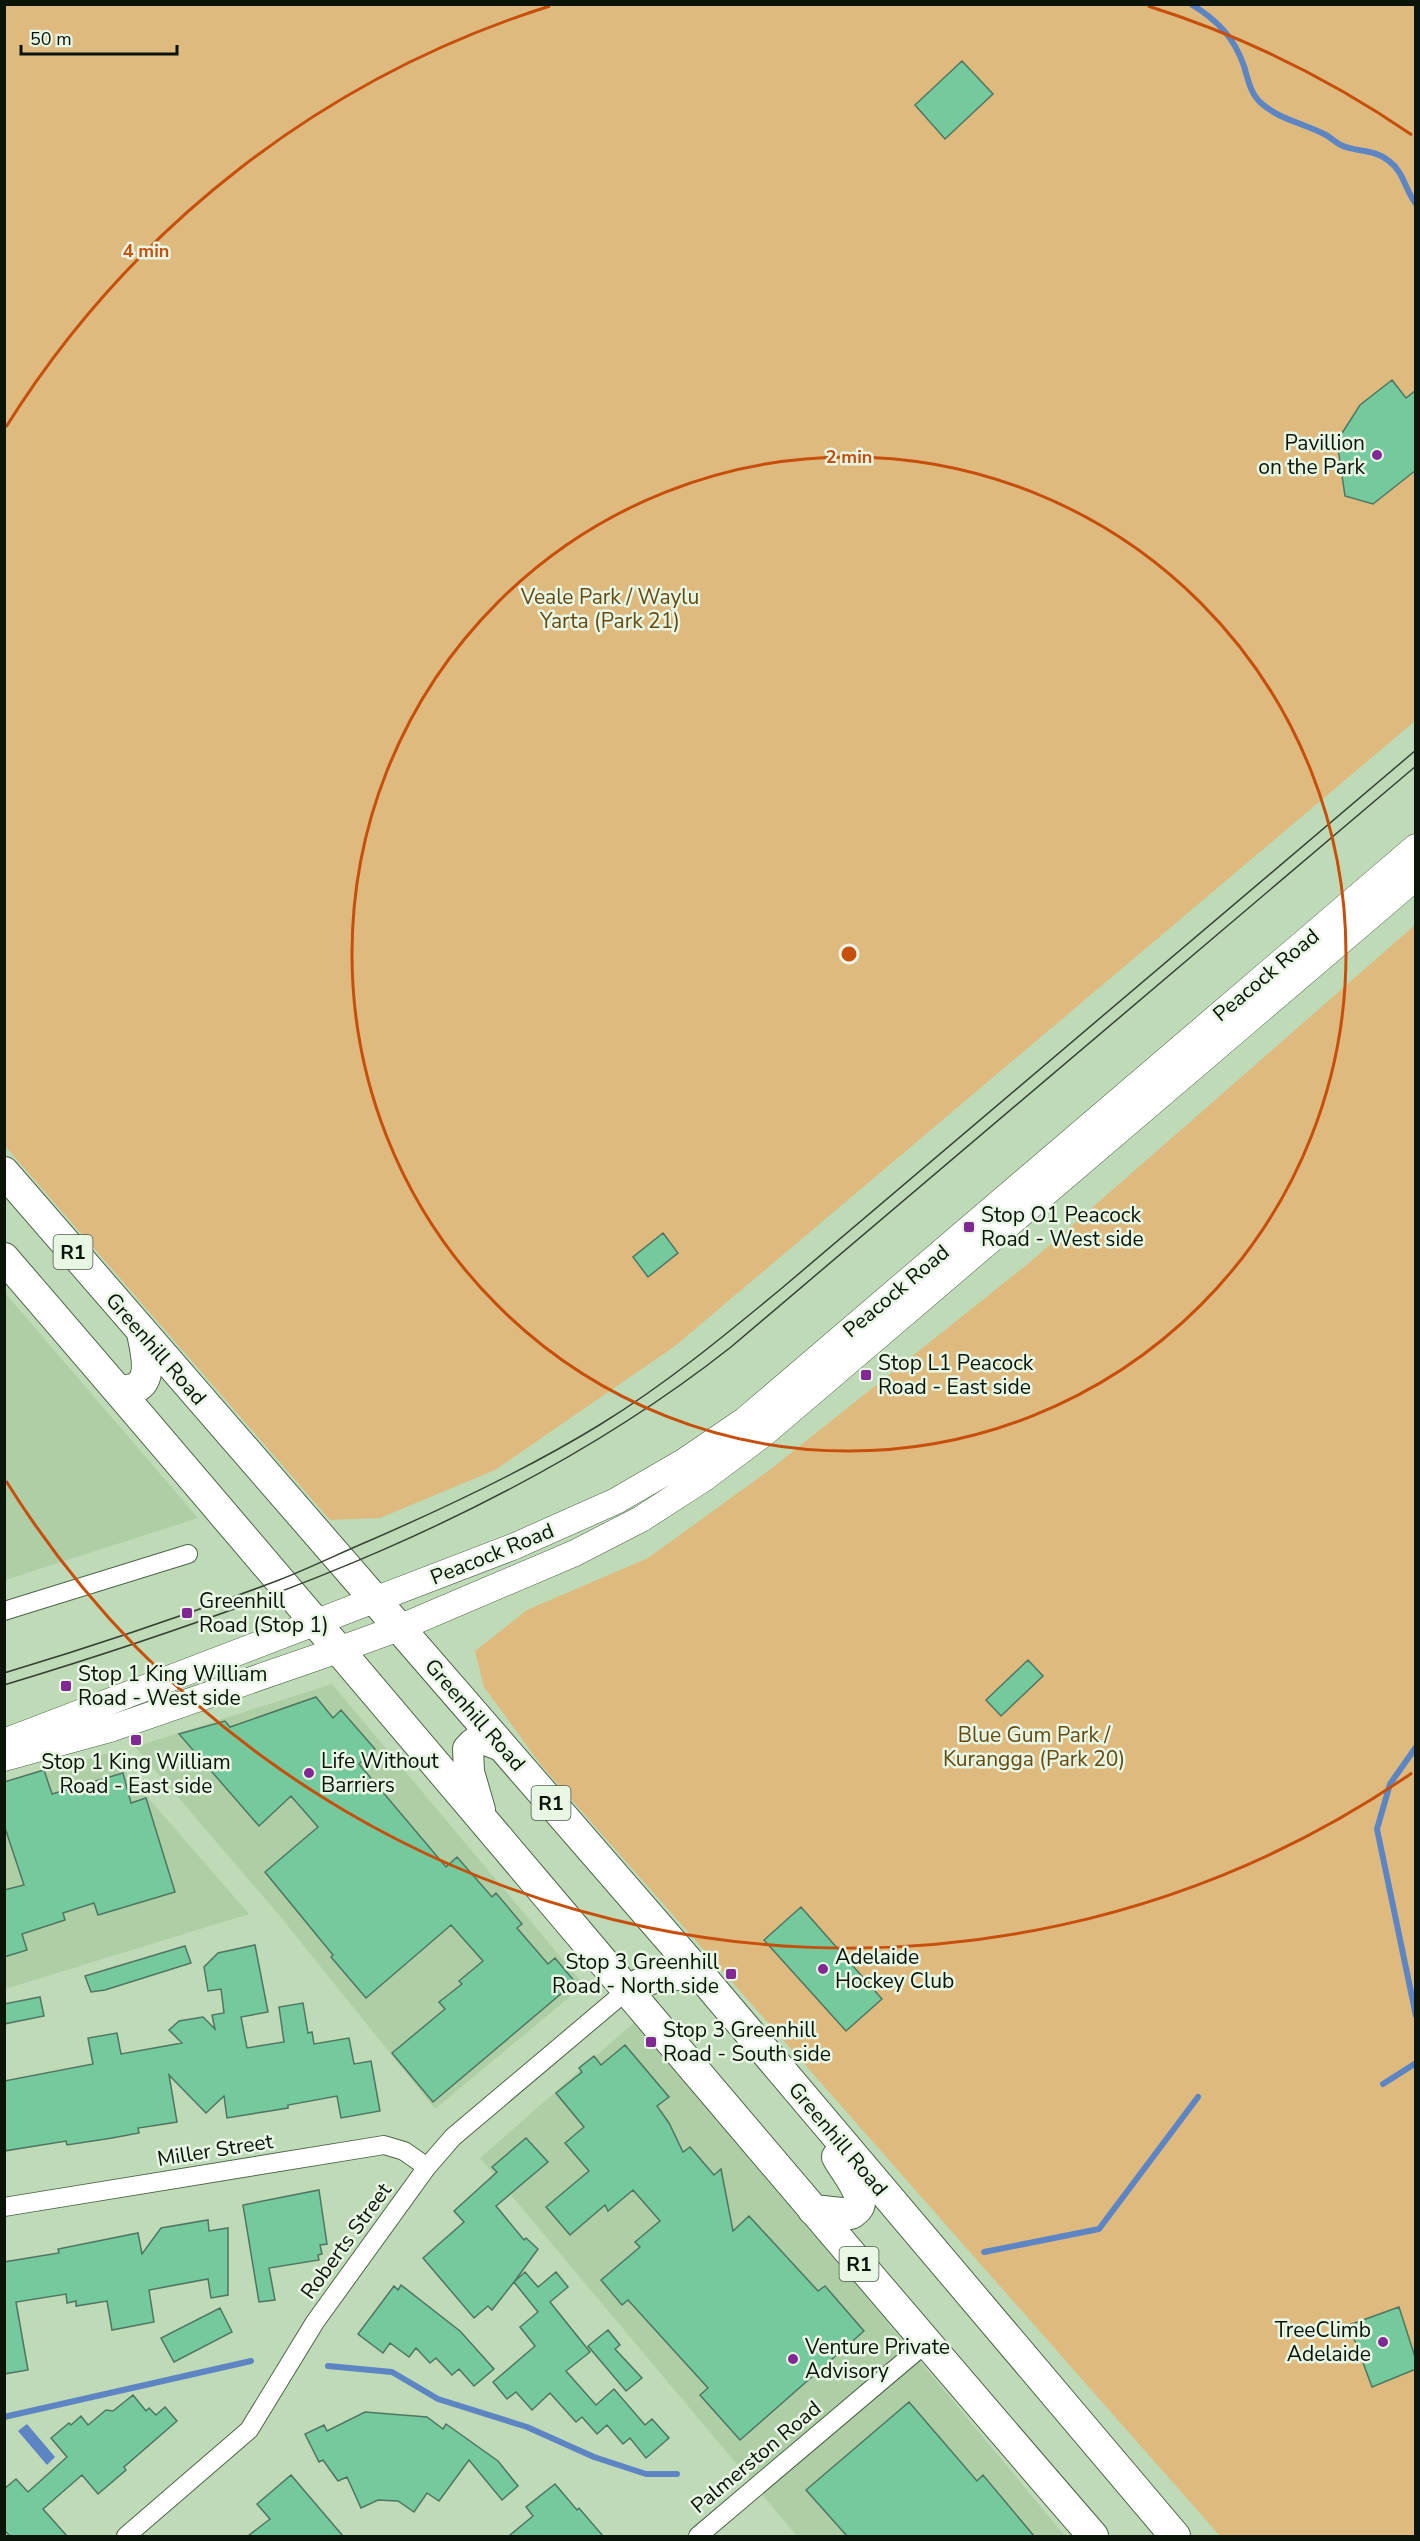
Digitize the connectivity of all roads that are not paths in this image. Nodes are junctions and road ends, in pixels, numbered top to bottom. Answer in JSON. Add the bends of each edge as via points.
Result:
{"nodes":[{"id":1,"x":1416,"y":848,"type":"edge"},
{"id":2,"x":1399,"y":882,"type":"edge"},
{"id":3,"x":4,"y":1172,"type":"edge"},
{"id":4,"x":4,"y":1258,"type":"edge"},
{"id":5,"x":142,"y":1333,"type":"junction"},
{"id":6,"x":120,"y":1391,"type":"junction"},
{"id":7,"x":188,"y":1554,"type":"dead end"},
{"id":8,"x":376,"y":1600,"type":"junction"},
{"id":9,"x":4,"y":1611,"type":"edge"},
{"id":10,"x":316,"y":1623,"type":"junction"},
{"id":11,"x":399,"y":1628,"type":"junction"},
{"id":12,"x":338,"y":1650,"type":"junction"},
{"id":13,"x":4,"y":1742,"type":"edge"},
{"id":14,"x":501,"y":1746,"type":"junction"},
{"id":15,"x":4,"y":1758,"type":"edge"},
{"id":16,"x":483,"y":1821,"type":"junction"},
{"id":17,"x":703,"y":1978,"type":"junction"},
{"id":18,"x":626,"y":1991,"type":"junction"},
{"id":19,"x":840,"y":2141,"type":"junction"},
{"id":20,"x":427,"y":2167,"type":"junction"},
{"id":21,"x":4,"y":2207,"type":"edge"},
{"id":22,"x":813,"y":2210,"type":"junction"},
{"id":23,"x":926,"y":2343,"type":"junction"},
{"id":24,"x":126,"y":2536,"type":"edge"},
{"id":25,"x":698,"y":2536,"type":"edge"},
{"id":26,"x":1093,"y":2536,"type":"edge"},
{"id":27,"x":1175,"y":2536,"type":"edge"}],
"edges":[{"from":1,"to":2,"type":"main road","name":"Peacock Road"},
{"from":2,"to":8,"type":"main road","name":"Peacock Road","via":[[745,1420],[616,1501],[515,1546]]},
{"from":2,"to":11,"type":"main road","name":"Peacock Road","via":[[762,1435],[641,1519],[575,1553]]},
{"from":3,"to":5,"type":"highway","name":"Greenhill Road","number":"R1"},
{"from":4,"to":6,"type":"highway","number":"R1"},
{"from":5,"to":6,"type":"highway","via":[[147,1363],[142,1382]]},
{"from":5,"to":8,"type":"highway","name":"Greenhill Road","number":"R1"},
{"from":6,"to":10,"type":"highway","number":"R1"},
{"from":7,"to":9,"type":"street"},
{"from":8,"to":10,"type":"main road","name":"Peacock Road"},
{"from":8,"to":11,"type":"highway","name":"Greenhill Road","number":"R1"},
{"from":10,"to":12,"type":"highway","number":"R1"},
{"from":10,"to":13,"type":"main road","name":"Peacock Road"},
{"from":11,"to":12,"type":"main road","name":"Peacock Road"},
{"from":11,"to":14,"type":"highway","name":"Greenhill Road","number":"R1"},
{"from":12,"to":15,"type":"main road","name":"Peacock Road","via":[[110,1729]]},
{"from":12,"to":16,"type":"highway","number":"R1"},
{"from":14,"to":16,"type":"highway","via":[[483,1739],[476,1740],[468,1749],[469,1772]]},
{"from":14,"to":17,"type":"highway","name":"Greenhill Road","number":"R1"},
{"from":16,"to":18,"type":"highway","number":"R1"},
{"from":17,"to":18,"type":"highway","via":[[674,1973],[652,1976]]},
{"from":17,"to":19,"type":"highway","name":"Greenhill Road","number":"R1"},
{"from":18,"to":20,"type":"street","name":"Roberts Street","via":[[453,2137]]},
{"from":18,"to":22,"type":"highway","number":"R1"},
{"from":19,"to":22,"type":"highway","via":[[835,2153],[855,2188],[860,2201],[858,2208],[851,2214]]},
{"from":19,"to":27,"type":"highway","name":"Greenhill Road","number":"R1"},
{"from":20,"to":21,"type":"street","name":"Miller Street","via":[[404,2151],[384,2145]]},
{"from":20,"to":24,"type":"street","name":"Roberts Street","via":[[315,2322],[249,2430]]},
{"from":22,"to":23,"type":"highway","number":"R1"},
{"from":23,"to":25,"type":"street","name":"Palmerston Road"},
{"from":23,"to":26,"type":"highway","number":"R1"}]}
